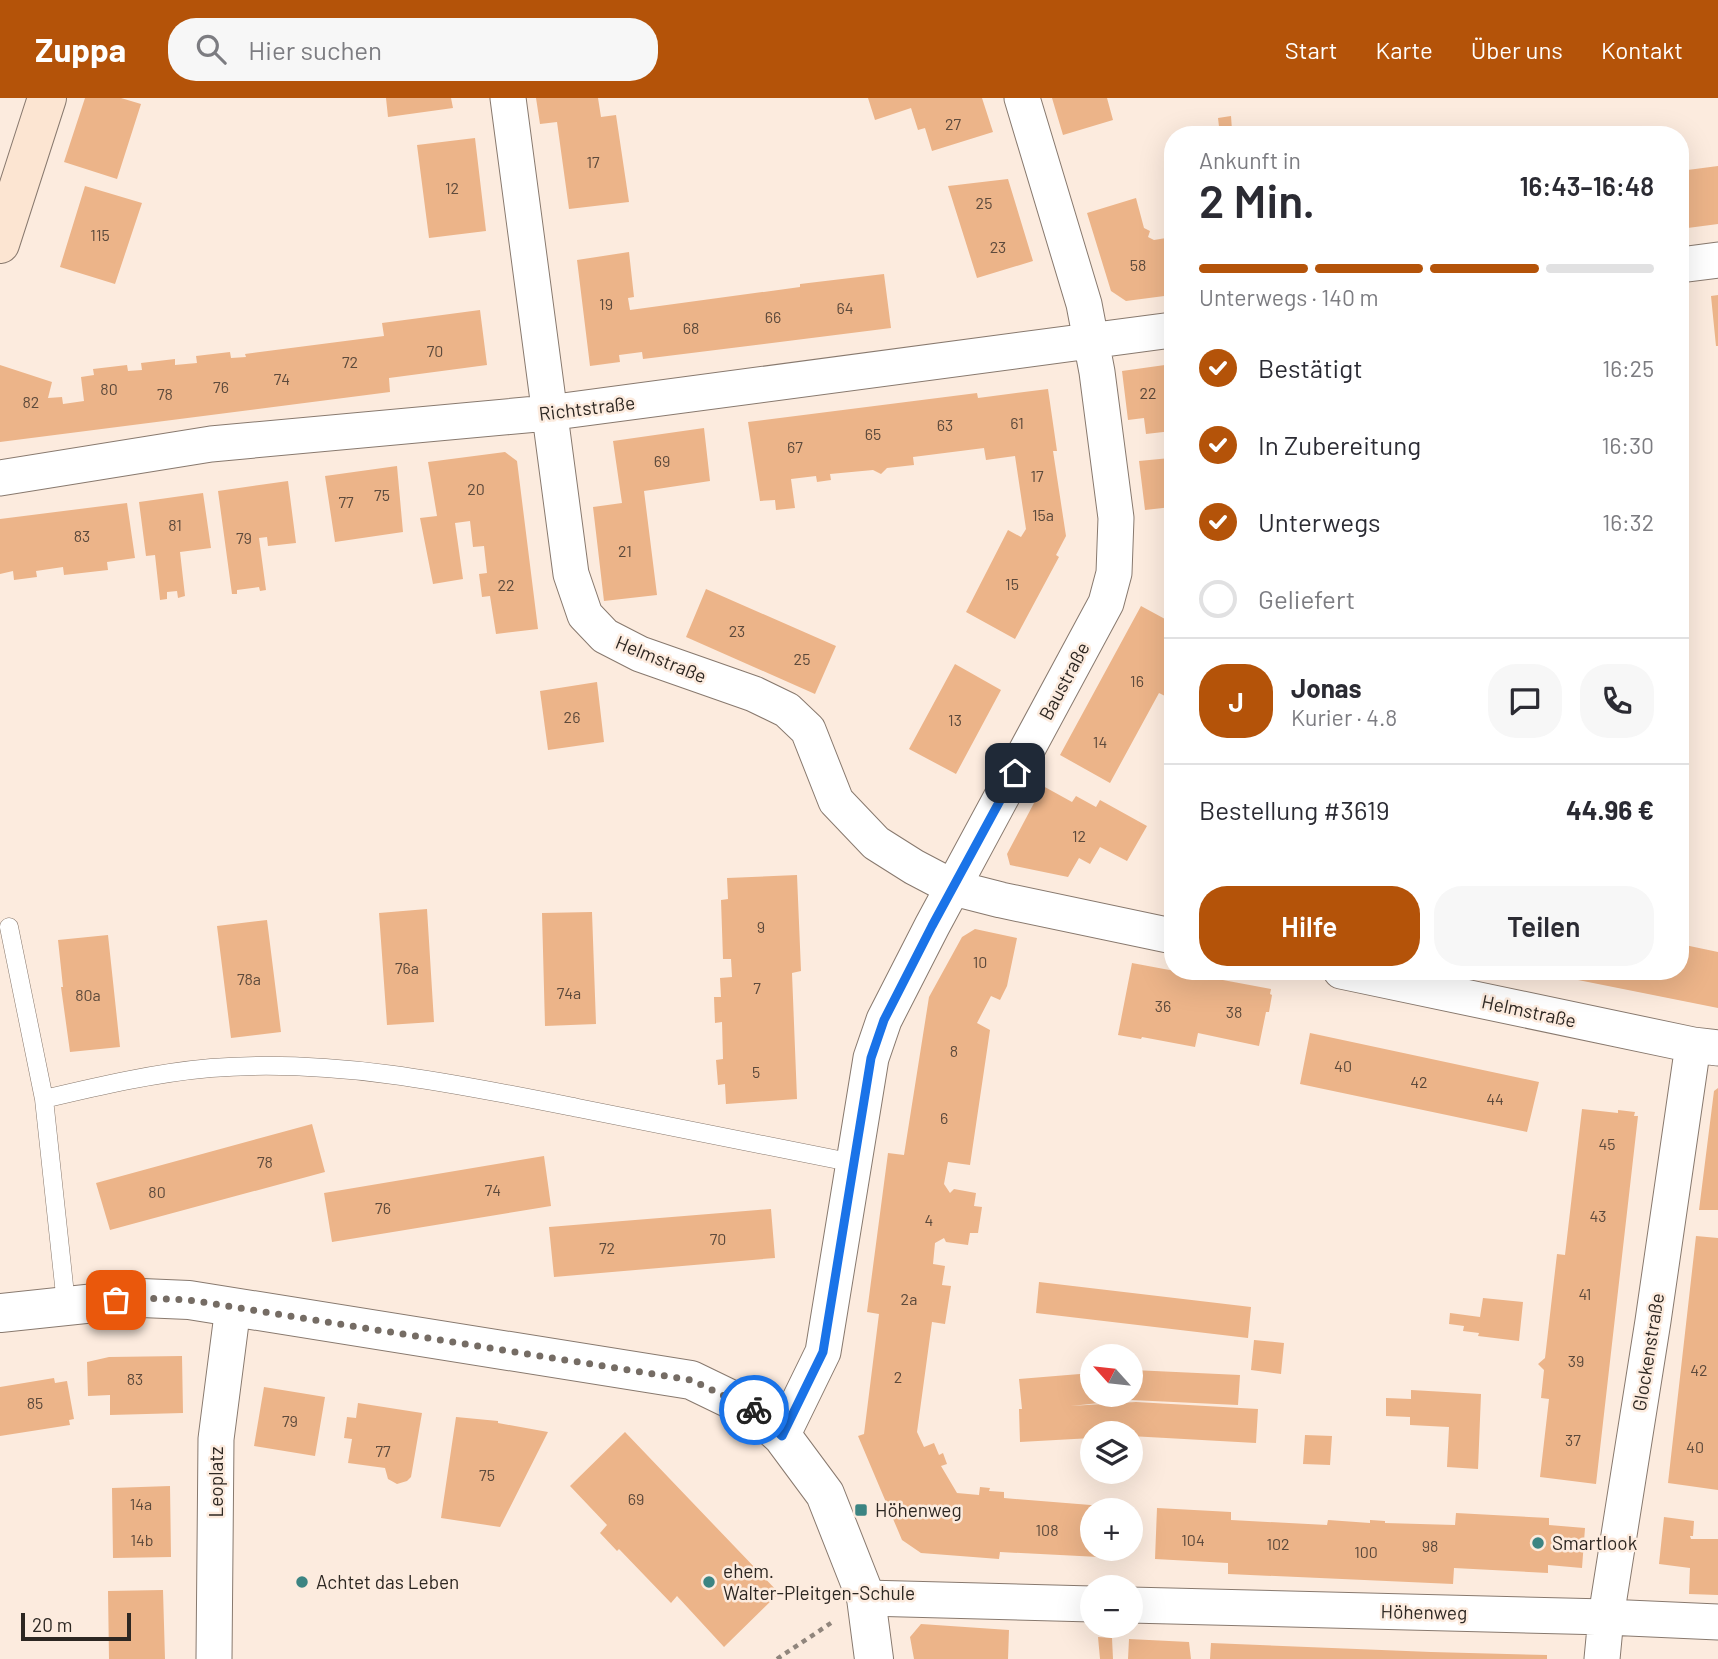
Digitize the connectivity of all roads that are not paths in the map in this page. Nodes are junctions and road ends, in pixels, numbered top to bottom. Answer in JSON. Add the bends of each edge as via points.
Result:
{"nodes":[{"id":1,"x":47,"y":98,"type":"edge"},
{"id":2,"x":508,"y":98,"type":"edge"},
{"id":3,"x":1022,"y":98,"type":"edge"},
{"id":4,"x":0,"y":244,"type":"edge"},
{"id":5,"x":1718,"y":260,"type":"edge"},
{"id":6,"x":1689,"y":264,"type":"edge"},
{"id":7,"x":1164,"y":331,"type":"edge"},
{"id":8,"x":1091,"y":340,"type":"junction"},
{"id":9,"x":548,"y":413,"type":"junction"},
{"id":10,"x":0,"y":478,"type":"edge"},
{"id":11,"x":954,"y":887,"type":"junction"},
{"id":12,"x":9,"y":927,"type":"dead end"},
{"id":13,"x":1164,"y":934,"type":"edge"},
{"id":14,"x":1384,"y":980,"type":"edge"},
{"id":15,"x":1705,"y":1047,"type":"edge"},
{"id":16,"x":44,"y":1099,"type":"junction"},
{"id":17,"x":854,"y":1163,"type":"junction"},
{"id":18,"x":66,"y":1304,"type":"junction"},
{"id":19,"x":233,"y":1307,"type":"junction"},
{"id":20,"x":0,"y":1312,"type":"edge"},
{"id":21,"x":782,"y":1436,"type":"junction"},
{"id":22,"x":866,"y":1598,"type":"junction"},
{"id":23,"x":1080,"y":1604,"type":"edge"},
{"id":24,"x":1143,"y":1605,"type":"edge"},
{"id":25,"x":1606,"y":1617,"type":"junction"},
{"id":26,"x":1718,"y":1622,"type":"edge"},
{"id":27,"x":214,"y":1659,"type":"edge"},
{"id":28,"x":874,"y":1659,"type":"edge"},
{"id":29,"x":1602,"y":1659,"type":"edge"}],
"edges":[{"from":1,"to":4,"type":"main road"},
{"from":2,"to":9,"type":"street","name":"Helmstraße"},
{"from":3,"to":8,"type":"street","name":"Baustraße"},
{"from":5,"to":6,"type":"street"},
{"from":7,"to":8,"type":"street","name":"Richtstraße"},
{"from":8,"to":9,"type":"street","name":"Richtstraße"},
{"from":8,"to":11,"type":"street","name":"Baustraße","via":[[1116,517],[1114,573],[1106,603]]},
{"from":9,"to":10,"type":"street","name":"Richtstraße","via":[[211,444]]},
{"from":9,"to":11,"type":"street","name":"Helmstraße","via":[[571,575],[585,615],[605,636],[640,654],[787,710],[808,730],[835,801],[876,843]]},
{"from":11,"to":13,"type":"street","name":"Helmstraße"},
{"from":11,"to":17,"type":"street","name":"Baustraße","via":[[884,1020],[871,1058]]},
{"from":12,"to":16,"type":"lane"},
{"from":14,"to":15,"type":"street","name":"Helmstraße"},
{"from":15,"to":25,"type":"street","name":"Glockenstraße","via":[[1653,1321]]},
{"from":16,"to":17,"type":"lane","via":[[145,1076],[212,1068],[290,1067],[390,1074],[492,1090]]},
{"from":16,"to":18,"type":"lane"},
{"from":17,"to":21,"type":"street","name":"Baustraße","via":[[823,1352]]},
{"from":18,"to":19,"type":"street","via":[[142,1298]]},
{"from":18,"to":20,"type":"street"},
{"from":19,"to":21,"type":"street","via":[[691,1380],[753,1410]]},
{"from":19,"to":27,"type":"street","name":"Leoplatz","via":[[216,1439]]},
{"from":21,"to":22,"type":"street","via":[[825,1494]]},
{"from":22,"to":23,"type":"street"},
{"from":22,"to":28,"type":"street"},
{"from":24,"to":25,"type":"street","name":"Höhenweg"},
{"from":25,"to":26,"type":"street","name":"Höhenweg"},
{"from":25,"to":29,"type":"street","name":"Glockenstraße"}]}
